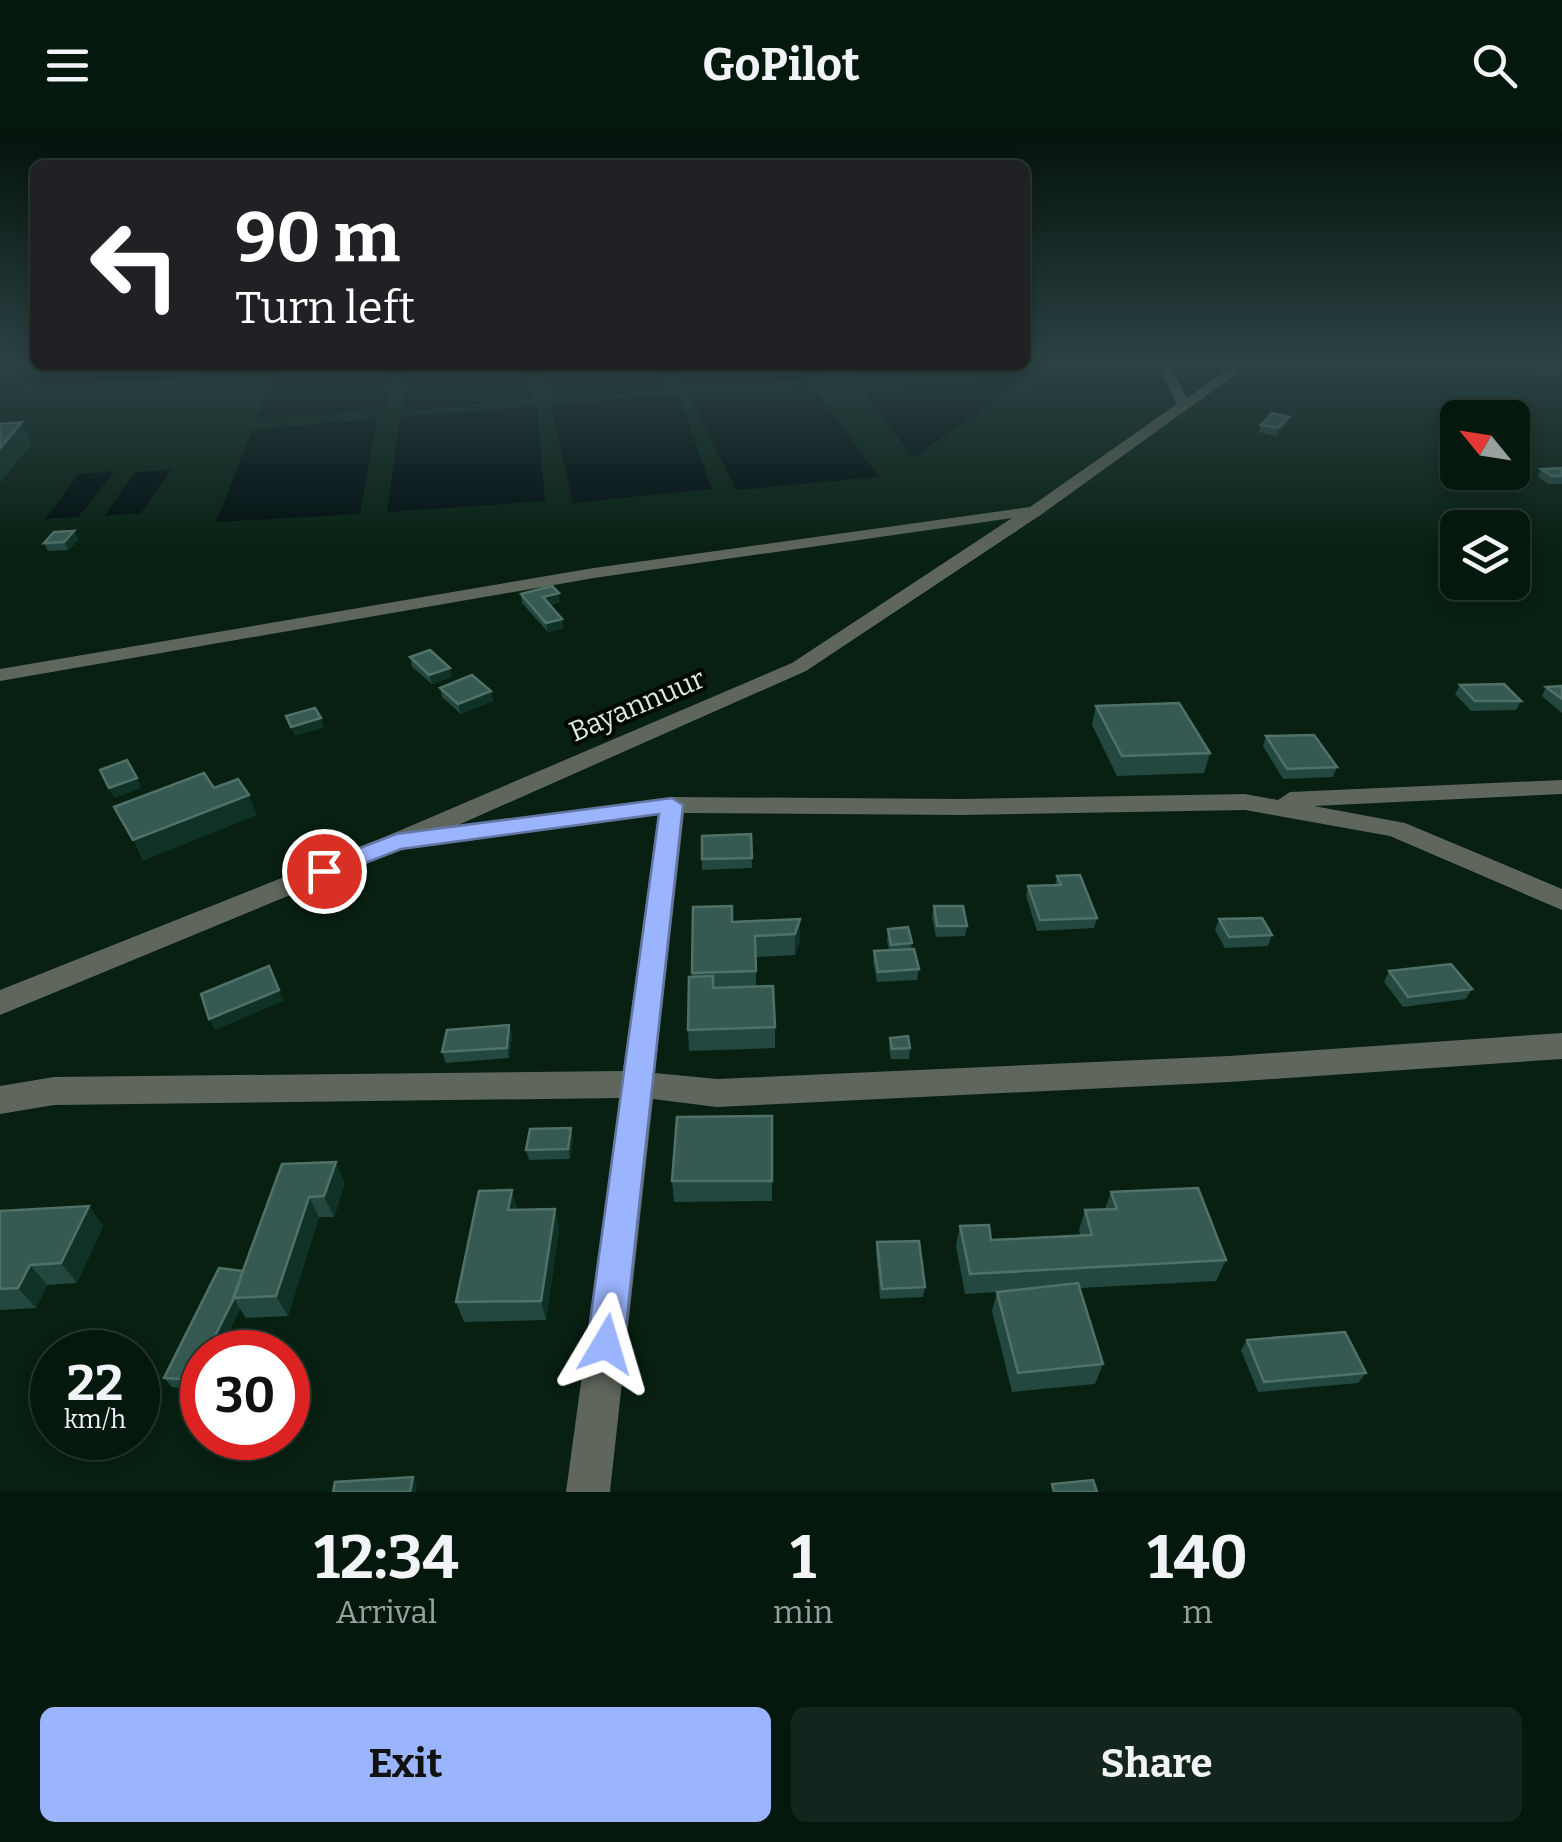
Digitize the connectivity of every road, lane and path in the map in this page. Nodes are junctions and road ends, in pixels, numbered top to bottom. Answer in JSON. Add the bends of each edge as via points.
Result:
{"nodes":[{"id":1,"x":1154,"y":428,"type":"edge"},
{"id":2,"x":1036,"y":510,"type":"junction"},
{"id":3,"x":0,"y":675,"type":"edge"},
{"id":4,"x":1562,"y":787,"type":"edge"},
{"id":5,"x":1245,"y":802,"type":"junction"},
{"id":6,"x":672,"y":805,"type":"junction"},
{"id":7,"x":396,"y":842,"type":"junction"},
{"id":8,"x":1562,"y":900,"type":"edge"},
{"id":9,"x":0,"y":1003,"type":"edge"},
{"id":10,"x":1562,"y":1046,"type":"edge"},
{"id":11,"x":636,"y":1084,"type":"junction"},
{"id":12,"x":0,"y":1100,"type":"edge"},
{"id":13,"x":588,"y":1492,"type":"edge"}],
"edges":[{"from":1,"to":2,"type":"street","name":"Bayannuur"},
{"from":2,"to":3,"type":"street","via":[[594,573]]},
{"from":2,"to":7,"type":"street","name":"Bayannuur","via":[[799,667]]},
{"from":4,"to":5,"type":"street"},
{"from":5,"to":6,"type":"street"},
{"from":5,"to":8,"type":"street","via":[[1396,830]]},
{"from":6,"to":7,"type":"street"},
{"from":6,"to":11,"type":"street"},
{"from":7,"to":9,"type":"street","name":"Bayannuur"},
{"from":10,"to":11,"type":"street","via":[[717,1093]]},
{"from":11,"to":12,"type":"street","via":[[54,1091]]},
{"from":11,"to":13,"type":"street"}]}
